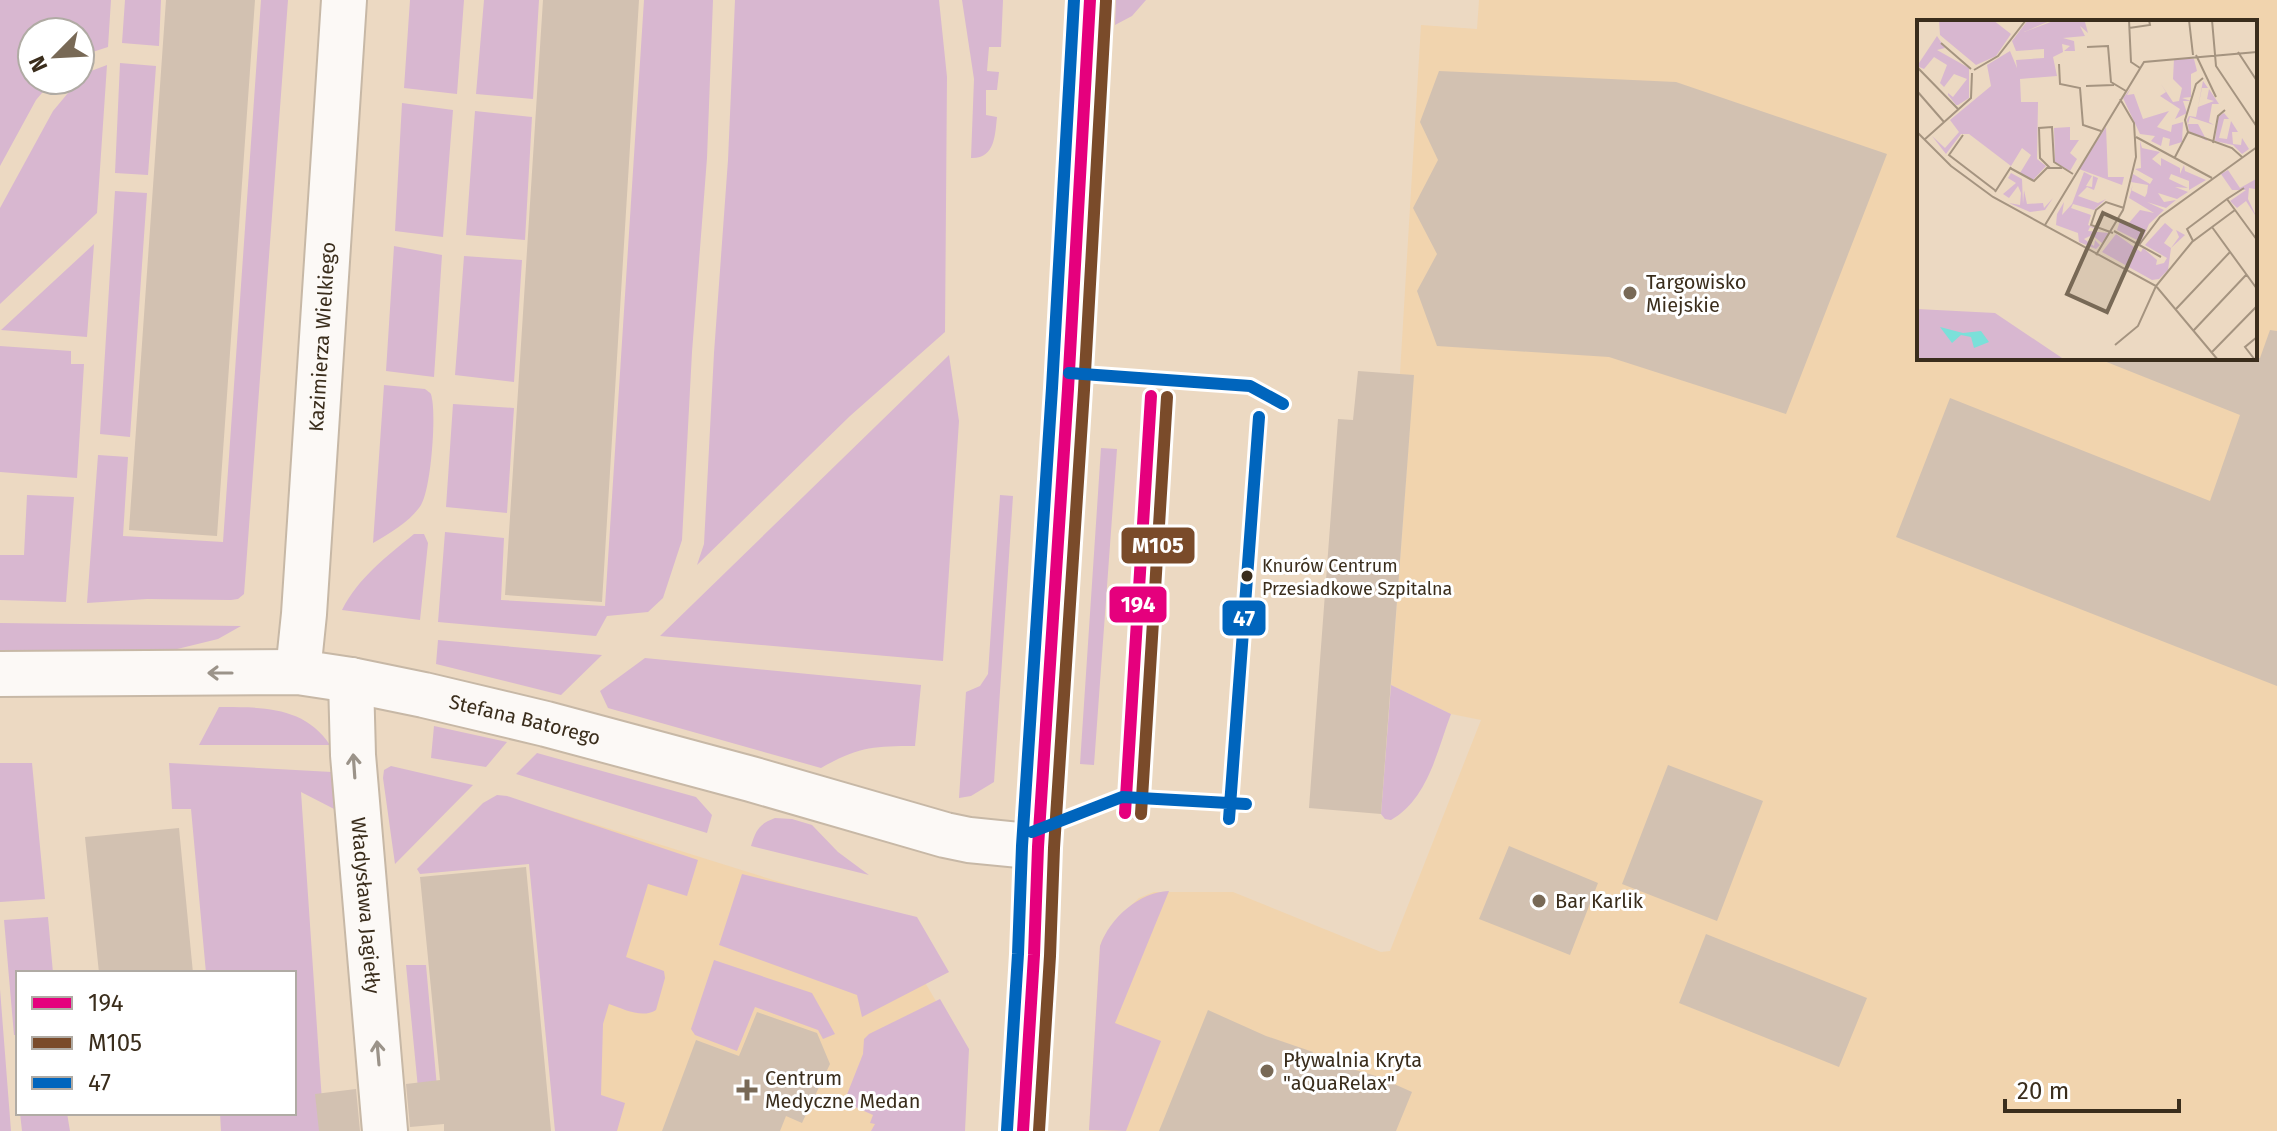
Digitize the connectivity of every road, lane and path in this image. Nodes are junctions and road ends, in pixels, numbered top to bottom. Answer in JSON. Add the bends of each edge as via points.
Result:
{"nodes":[{"id":1,"x":344,"y":0,"type":"edge"},
{"id":2,"x":1090,"y":0,"type":"edge"},
{"id":3,"x":298,"y":672,"type":"junction"},
{"id":4,"x":0,"y":674,"type":"edge"},
{"id":5,"x":351,"y":680,"type":"junction"},
{"id":6,"x":1038,"y":847,"type":"junction"},
{"id":7,"x":385,"y":1131,"type":"edge"},
{"id":8,"x":1023,"y":1131,"type":"edge"}],
"edges":[{"from":1,"to":3,"type":"street","name":"Kazimierza Wielkiego"},
{"from":2,"to":6,"type":"street"},
{"from":3,"to":4,"type":"street","name":"Stefana Batorego","one_way":true},
{"from":3,"to":5,"type":"street","name":"Stefana Batorego"},
{"from":5,"to":6,"type":"street","name":"Stefana Batorego","via":[[546,724],[969,840]]},
{"from":7,"to":5,"type":"street","name":"Władysława Jagiełły","one_way":true},
{"from":6,"to":8,"type":"street"}]}
